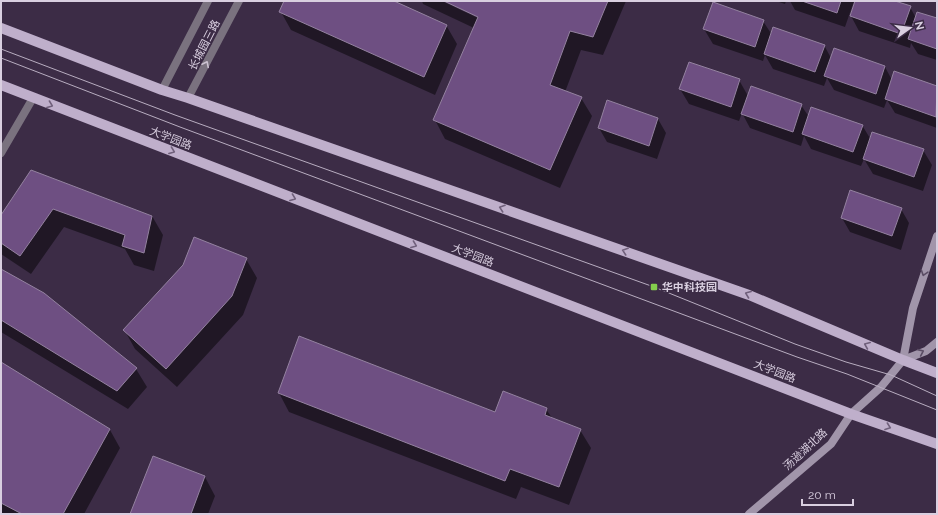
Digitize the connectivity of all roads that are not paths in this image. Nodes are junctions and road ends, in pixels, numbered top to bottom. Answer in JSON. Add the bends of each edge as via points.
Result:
{"nodes":[{"id":1,"x":208,"y":1,"type":"edge"},
{"id":2,"x":239,"y":1,"type":"edge"},
{"id":3,"x":1,"y":28,"type":"edge"},
{"id":4,"x":1,"y":86,"type":"edge"},
{"id":5,"x":162,"y":90,"type":"junction"},
{"id":6,"x":33,"y":98,"type":"junction"},
{"id":7,"x":188,"y":98,"type":"junction"},
{"id":8,"x":1,"y":153,"type":"edge"},
{"id":9,"x":937,"y":236,"type":"edge"},
{"id":10,"x":937,"y":342,"type":"edge"},
{"id":11,"x":903,"y":360,"type":"junction"},
{"id":12,"x":937,"y":373,"type":"edge"},
{"id":13,"x":851,"y":414,"type":"junction"},
{"id":14,"x":937,"y":444,"type":"edge"},
{"id":15,"x":749,"y":514,"type":"edge"}],
"edges":[{"from":1,"to":5,"type":"street","name":"长城园三路"},
{"from":7,"to":2,"type":"street","name":"长城园三路","one_way":true},
{"from":3,"to":5,"type":"main road"},
{"from":4,"to":6,"type":"main road","name":"大学园路"},
{"from":5,"to":7,"type":"main road"},
{"from":6,"to":8,"type":"street"},
{"from":6,"to":13,"type":"main road","name":"大学园路","one_way":true},
{"from":11,"to":7,"type":"main road","one_way":true,"via":[[749,295]]},
{"from":9,"to":11,"type":"main road","name":"汤逊湖北路","one_way":true,"via":[[913,308]]},
{"from":11,"to":10,"type":"main road","name":"汤逊湖北路","one_way":true},
{"from":11,"to":12,"type":"main road"},
{"from":11,"to":13,"type":"main road","name":"汤逊湖北路","via":[[880,387]]},
{"from":13,"to":14,"type":"main road","name":"大学园路","one_way":true},
{"from":13,"to":15,"type":"main road","name":"汤逊湖北路","via":[[831,444]]}]}
